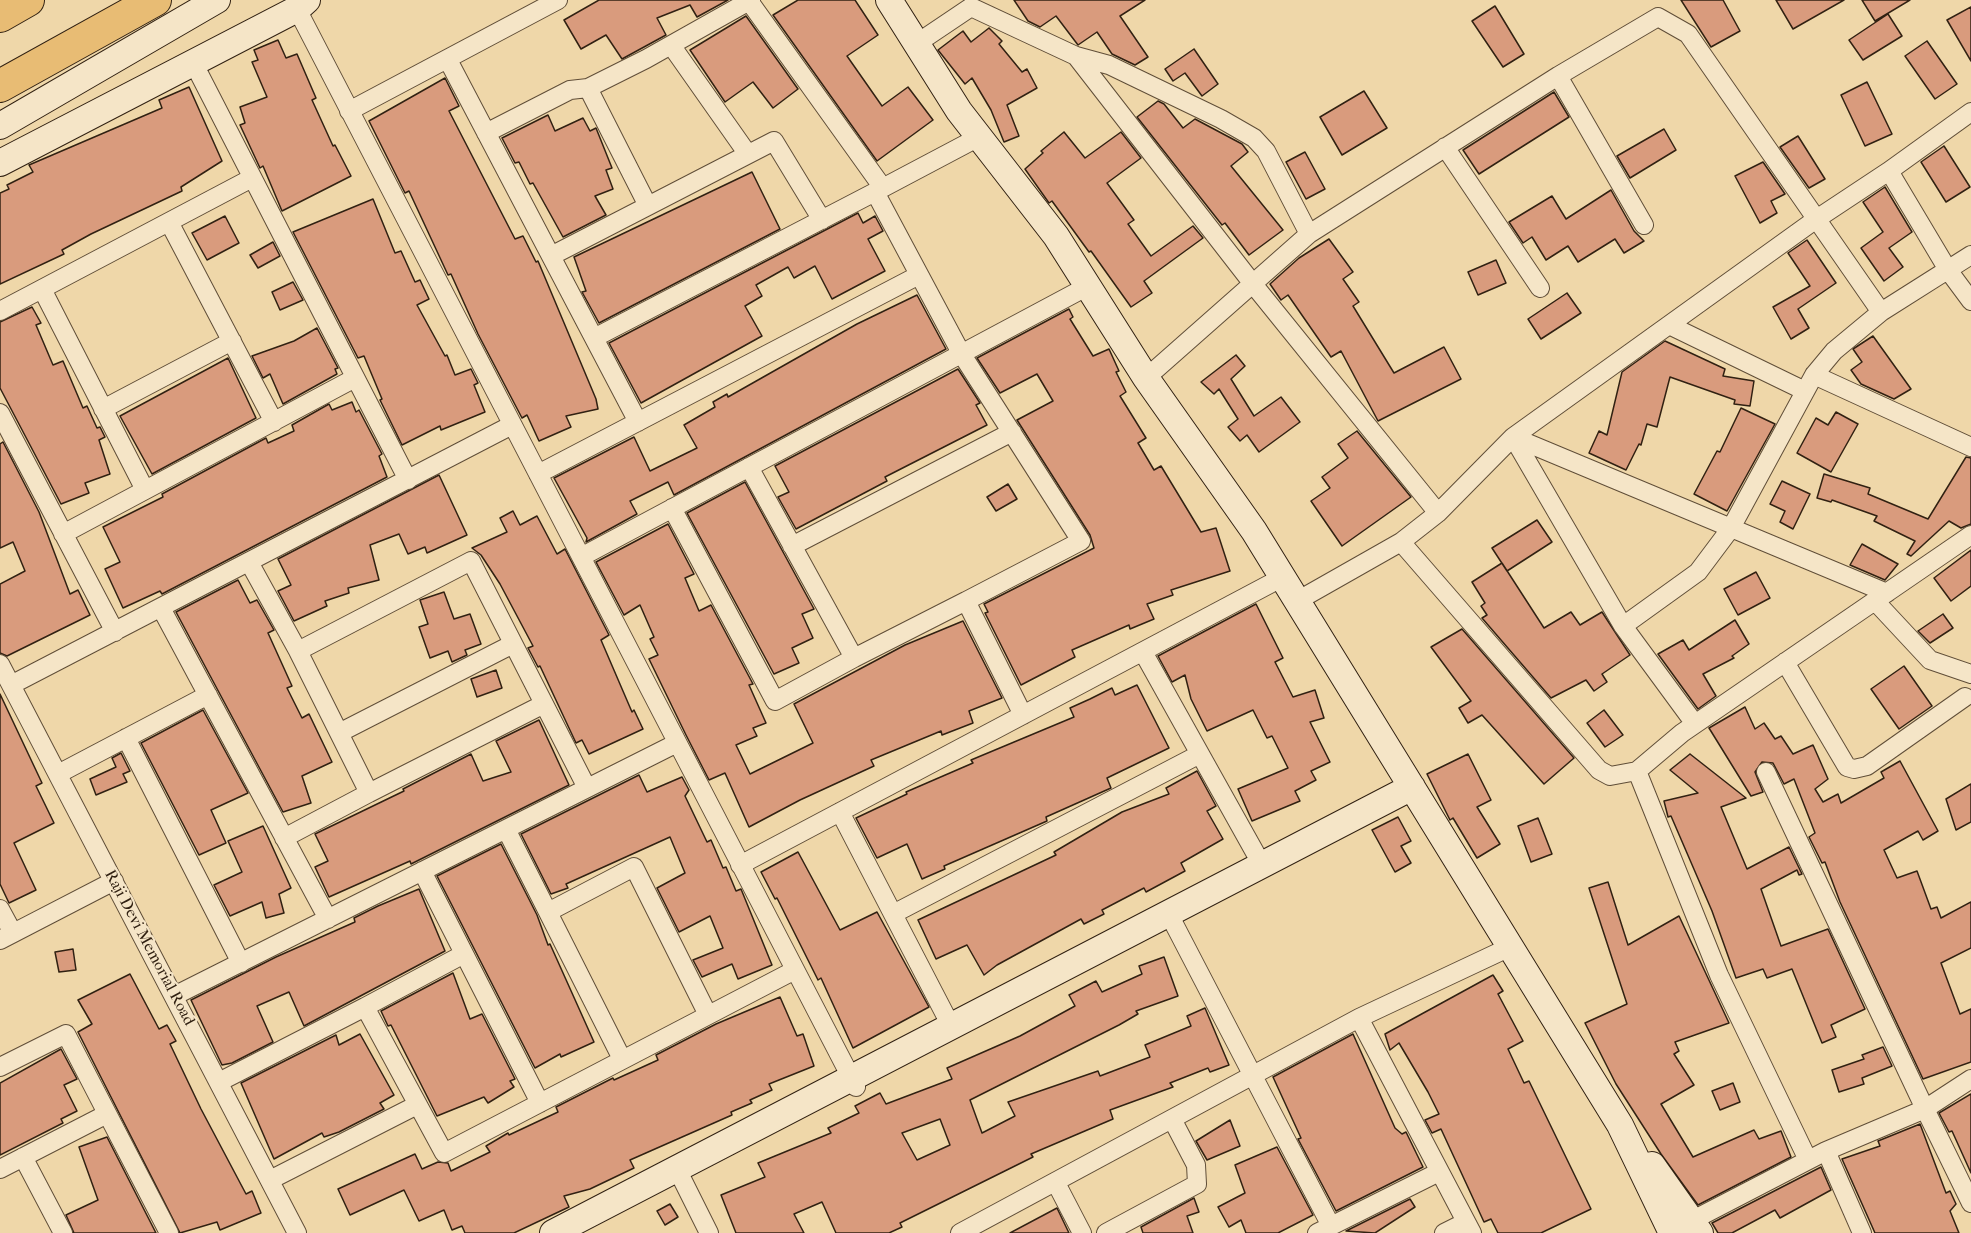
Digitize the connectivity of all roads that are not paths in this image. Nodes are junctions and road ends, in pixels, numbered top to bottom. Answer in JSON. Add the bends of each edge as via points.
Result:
{"nodes":[{"id":1,"x":28,"y":0,"type":"edge"},
{"id":2,"x":155,"y":0,"type":"edge"},
{"id":3,"x":217,"y":0,"type":"edge"},
{"id":4,"x":558,"y":0,"type":"edge"},
{"id":5,"x":889,"y":0,"type":"edge"},
{"id":6,"x":750,"y":1,"type":"edge"},
{"id":7,"x":976,"y":3,"type":"edge"},
{"id":8,"x":302,"y":4,"type":"edge"},
{"id":9,"x":0,"y":16,"type":"edge"},
{"id":10,"x":916,"y":44,"type":"junction"},
{"id":11,"x":671,"y":45,"type":"junction"},
{"id":12,"x":1076,"y":56,"type":"junction"},
{"id":13,"x":448,"y":60,"type":"junction"},
{"id":14,"x":193,"y":63,"type":"junction"},
{"id":15,"x":1558,"y":76,"type":"junction"},
{"id":16,"x":0,"y":86,"type":"edge"},
{"id":17,"x":588,"y":88,"type":"junction"},
{"id":18,"x":349,"y":111,"type":"junction"},
{"id":19,"x":1971,"y":112,"type":"edge"},
{"id":20,"x":0,"y":126,"type":"edge"},
{"id":21,"x":486,"y":133,"type":"junction"},
{"id":22,"x":979,"y":137,"type":"junction"},
{"id":23,"x":1445,"y":147,"type":"junction"},
{"id":24,"x":747,"y":153,"type":"junction"},
{"id":25,"x":0,"y":163,"type":"edge"},
{"id":26,"x":1889,"y":171,"type":"junction"},
{"id":27,"x":252,"y":178,"type":"junction"},
{"id":28,"x":879,"y":190,"type":"junction"},
{"id":29,"x":648,"y":206,"type":"junction"},
{"id":30,"x":822,"y":220,"type":"junction"},
{"id":31,"x":1815,"y":220,"type":"junction"},
{"id":32,"x":169,"y":222,"type":"junction"},
{"id":33,"x":1644,"y":225,"type":"dead end"},
{"id":34,"x":1309,"y":234,"type":"junction"},
{"id":35,"x":1971,"y":255,"type":"edge"},
{"id":36,"x":551,"y":256,"type":"junction"},
{"id":37,"x":1948,"y":270,"type":"junction"},
{"id":38,"x":919,"y":275,"type":"junction"},
{"id":39,"x":1253,"y":284,"type":"junction"},
{"id":40,"x":1090,"y":285,"type":"junction"},
{"id":41,"x":1540,"y":288,"type":"dead end"},
{"id":42,"x":42,"y":289,"type":"junction"},
{"id":43,"x":1971,"y":301,"type":"edge"},
{"id":44,"x":0,"y":311,"type":"edge"},
{"id":45,"x":1881,"y":312,"type":"junction"},
{"id":46,"x":1669,"y":325,"type":"junction"},
{"id":47,"x":594,"y":338,"type":"junction"},
{"id":48,"x":232,"y":341,"type":"junction"},
{"id":49,"x":962,"y":354,"type":"junction"},
{"id":50,"x":355,"y":378,"type":"junction"},
{"id":51,"x":1146,"y":378,"type":"junction"},
{"id":52,"x":1809,"y":383,"type":"junction"},
{"id":53,"x":104,"y":409,"type":"junction"},
{"id":54,"x":0,"y":413,"type":"edge"},
{"id":55,"x":274,"y":422,"type":"junction"},
{"id":56,"x":638,"y":422,"type":"junction"},
{"id":57,"x":512,"y":425,"type":"junction"},
{"id":58,"x":1011,"y":432,"type":"junction"},
{"id":59,"x":1514,"y":436,"type":"junction"},
{"id":60,"x":1971,"y":447,"type":"edge"},
{"id":61,"x":749,"y":467,"type":"junction"},
{"id":62,"x":538,"y":474,"type":"junction"},
{"id":63,"x":408,"y":480,"type":"junction"},
{"id":64,"x":145,"y":490,"type":"junction"},
{"id":65,"x":672,"y":508,"type":"junction"},
{"id":66,"x":1438,"y":513,"type":"junction"},
{"id":67,"x":1731,"y":528,"type":"junction"},
{"id":68,"x":63,"y":534,"type":"junction"},
{"id":69,"x":1971,"y":535,"type":"edge"},
{"id":70,"x":1401,"y":543,"type":"junction"},
{"id":71,"x":792,"y":546,"type":"junction"},
{"id":72,"x":580,"y":556,"type":"junction"},
{"id":73,"x":249,"y":562,"type":"junction"},
{"id":74,"x":1283,"y":578,"type":"junction"},
{"id":75,"x":1881,"y":597,"type":"junction"},
{"id":76,"x":966,"y":601,"type":"junction"},
{"id":77,"x":1297,"y":601,"type":"junction"},
{"id":78,"x":161,"y":608,"type":"junction"},
{"id":79,"x":1623,"y":626,"type":"junction"},
{"id":80,"x":115,"y":632,"type":"junction"},
{"id":81,"x":513,"y":644,"type":"junction"},
{"id":82,"x":298,"y":651,"type":"junction"},
{"id":83,"x":1143,"y":652,"type":"junction"},
{"id":84,"x":854,"y":657,"type":"junction"},
{"id":85,"x":1785,"y":662,"type":"junction"},
{"id":86,"x":0,"y":664,"type":"edge"},
{"id":87,"x":1971,"y":674,"type":"edge"},
{"id":88,"x":11,"y":686,"type":"junction"},
{"id":89,"x":208,"y":695,"type":"junction"},
{"id":90,"x":1969,"y":699,"type":"edge"},
{"id":91,"x":544,"y":704,"type":"junction"},
{"id":92,"x":1023,"y":715,"type":"junction"},
{"id":93,"x":1695,"y":724,"type":"junction"},
{"id":94,"x":339,"y":733,"type":"junction"},
{"id":95,"x":126,"y":738,"type":"junction"},
{"id":96,"x":677,"y":743,"type":"junction"},
{"id":97,"x":1200,"y":754,"type":"junction"},
{"id":98,"x":1637,"y":771,"type":"junction"},
{"id":99,"x":1766,"y":772,"type":"dead end"},
{"id":100,"x":58,"y":774,"type":"junction"},
{"id":101,"x":586,"y":788,"type":"junction"},
{"id":102,"x":1415,"y":792,"type":"junction"},
{"id":103,"x":369,"y":793,"type":"junction"},
{"id":104,"x":840,"y":812,"type":"junction"},
{"id":105,"x":506,"y":829,"type":"junction"},
{"id":106,"x":284,"y":837,"type":"junction"},
{"id":107,"x":1262,"y":864,"type":"junction"},
{"id":108,"x":740,"y":865,"type":"junction"},
{"id":109,"x":422,"y":872,"type":"junction"},
{"id":110,"x":114,"y":881,"type":"junction"},
{"id":111,"x":0,"y":909,"type":"edge"},
{"id":112,"x":548,"y":912,"type":"junction"},
{"id":113,"x":893,"y":914,"type":"junction"},
{"id":114,"x":328,"y":919,"type":"junction"},
{"id":115,"x":1174,"y":924,"type":"junction"},
{"id":116,"x":7,"y":936,"type":"edge"},
{"id":117,"x":1510,"y":947,"type":"junction"},
{"id":118,"x":464,"y":954,"type":"junction"},
{"id":119,"x":241,"y":963,"type":"junction"},
{"id":120,"x":795,"y":970,"type":"junction"},
{"id":121,"x":174,"y":996,"type":"junction"},
{"id":122,"x":365,"y":1006,"type":"junction"},
{"id":123,"x":708,"y":1015,"type":"junction"},
{"id":124,"x":1359,"y":1018,"type":"junction"},
{"id":125,"x":951,"y":1026,"type":"junction"},
{"id":126,"x":622,"y":1059,"type":"junction"},
{"id":127,"x":0,"y":1067,"type":"edge"},
{"id":128,"x":1252,"y":1074,"type":"junction"},
{"id":129,"x":1971,"y":1079,"type":"edge"},
{"id":130,"x":219,"y":1082,"type":"junction"},
{"id":131,"x":854,"y":1083,"type":"junction"},
{"id":132,"x":540,"y":1102,"type":"junction"},
{"id":133,"x":417,"y":1106,"type":"junction"},
{"id":134,"x":1925,"y":1109,"type":"junction"},
{"id":135,"x":107,"y":1114,"type":"junction"},
{"id":136,"x":1172,"y":1119,"type":"junction"},
{"id":137,"x":1826,"y":1151,"type":"junction"},
{"id":138,"x":23,"y":1157,"type":"junction"},
{"id":139,"x":1808,"y":1160,"type":"junction"},
{"id":140,"x":0,"y":1169,"type":"edge"},
{"id":141,"x":1439,"y":1172,"type":"junction"},
{"id":142,"x":682,"y":1179,"type":"junction"},
{"id":143,"x":270,"y":1180,"type":"junction"},
{"id":144,"x":1056,"y":1183,"type":"junction"},
{"id":145,"x":1971,"y":1203,"type":"edge"},
{"id":146,"x":1469,"y":1227,"type":"edge"},
{"id":147,"x":1324,"y":1229,"type":"edge"},
{"id":148,"x":1681,"y":1230,"type":"edge"},
{"id":149,"x":291,"y":1231,"type":"edge"},
{"id":150,"x":63,"y":1233,"type":"edge"},
{"id":151,"x":169,"y":1233,"type":"edge"},
{"id":152,"x":553,"y":1233,"type":"edge"},
{"id":153,"x":579,"y":1233,"type":"edge"},
{"id":154,"x":709,"y":1233,"type":"edge"},
{"id":155,"x":960,"y":1233,"type":"edge"},
{"id":156,"x":1082,"y":1233,"type":"edge"},
{"id":157,"x":1106,"y":1233,"type":"edge"},
{"id":158,"x":1444,"y":1233,"type":"edge"},
{"id":159,"x":1862,"y":1233,"type":"edge"}],
"edges":[{"from":1,"to":9,"type":"highway"},
{"from":2,"to":16,"type":"highway"},
{"from":3,"to":20,"type":"street"},
{"from":4,"to":13,"type":"street"},
{"from":5,"to":10,"type":"street"},
{"from":6,"to":11,"type":"street"},
{"from":6,"to":28,"type":"street"},
{"from":7,"to":10,"type":"street"},
{"from":7,"to":12,"type":"street"},
{"from":8,"to":14,"type":"street"},
{"from":8,"to":18,"type":"street"},
{"from":10,"to":22,"type":"street"},
{"from":11,"to":17,"type":"street"},
{"from":11,"to":24,"type":"street"},
{"from":12,"to":34,"type":"street","via":[[1109,65],[1254,138],[1266,151]]},
{"from":12,"to":39,"type":"street"},
{"from":13,"to":18,"type":"street"},
{"from":13,"to":21,"type":"street"},
{"from":14,"to":25,"type":"street"},
{"from":14,"to":27,"type":"street"},
{"from":15,"to":23,"type":"street"},
{"from":15,"to":31,"type":"street","via":[[1658,16],[1666,19],[1688,34]]},
{"from":15,"to":33,"type":"street"},
{"from":17,"to":21,"type":"street","via":[[570,90]]},
{"from":17,"to":29,"type":"street"},
{"from":18,"to":57,"type":"street"},
{"from":19,"to":26,"type":"street"},
{"from":21,"to":36,"type":"street"},
{"from":22,"to":28,"type":"street"},
{"from":22,"to":40,"type":"street"},
{"from":23,"to":34,"type":"street"},
{"from":23,"to":41,"type":"street"},
{"from":24,"to":29,"type":"street"},
{"from":24,"to":30,"type":"street","via":[[774,141]]},
{"from":26,"to":31,"type":"street"},
{"from":26,"to":37,"type":"street"},
{"from":27,"to":32,"type":"street"},
{"from":27,"to":50,"type":"street"},
{"from":28,"to":30,"type":"street"},
{"from":28,"to":38,"type":"street"},
{"from":29,"to":36,"type":"street"},
{"from":30,"to":47,"type":"street"},
{"from":31,"to":45,"type":"street"},
{"from":31,"to":46,"type":"street"},
{"from":32,"to":42,"type":"street"},
{"from":32,"to":48,"type":"street"},
{"from":34,"to":39,"type":"street"},
{"from":35,"to":37,"type":"street"},
{"from":36,"to":47,"type":"street"},
{"from":37,"to":43,"type":"street"},
{"from":37,"to":45,"type":"street"},
{"from":38,"to":49,"type":"street"},
{"from":38,"to":56,"type":"street"},
{"from":39,"to":51,"type":"street"},
{"from":39,"to":66,"type":"street"},
{"from":40,"to":49,"type":"street"},
{"from":40,"to":51,"type":"street"},
{"from":42,"to":44,"type":"street"},
{"from":42,"to":53,"type":"street"},
{"from":45,"to":52,"type":"street","via":[[1834,351]]},
{"from":46,"to":52,"type":"street"},
{"from":46,"to":59,"type":"street"},
{"from":47,"to":56,"type":"street"},
{"from":48,"to":53,"type":"street"},
{"from":48,"to":55,"type":"street"},
{"from":49,"to":58,"type":"street"},
{"from":49,"to":61,"type":"street"},
{"from":50,"to":55,"type":"street"},
{"from":50,"to":63,"type":"street"},
{"from":51,"to":74,"type":"street"},
{"from":52,"to":60,"type":"street"},
{"from":52,"to":67,"type":"street"},
{"from":53,"to":64,"type":"street"},
{"from":54,"to":68,"type":"street"},
{"from":55,"to":64,"type":"street"},
{"from":56,"to":62,"type":"street"},
{"from":57,"to":62,"type":"street"},
{"from":57,"to":63,"type":"street"},
{"from":58,"to":71,"type":"street"},
{"from":58,"to":76,"type":"street","via":[[1081,541]]},
{"from":59,"to":66,"type":"street"},
{"from":59,"to":67,"type":"street"},
{"from":59,"to":79,"type":"street"},
{"from":61,"to":65,"type":"street"},
{"from":61,"to":71,"type":"street"},
{"from":62,"to":72,"type":"street"},
{"from":63,"to":73,"type":"street"},
{"from":64,"to":68,"type":"street"},
{"from":65,"to":72,"type":"street"},
{"from":65,"to":84,"type":"street","via":[[775,701]]},
{"from":66,"to":70,"type":"street"},
{"from":67,"to":75,"type":"street"},
{"from":67,"to":79,"type":"street","via":[[1698,572]]},
{"from":68,"to":80,"type":"street"},
{"from":69,"to":75,"type":"street"},
{"from":70,"to":77,"type":"street"},
{"from":70,"to":98,"type":"street","via":[[1599,770],[1610,776]]},
{"from":71,"to":84,"type":"street"},
{"from":72,"to":96,"type":"street"},
{"from":73,"to":78,"type":"street"},
{"from":73,"to":82,"type":"street"},
{"from":74,"to":77,"type":"street"},
{"from":74,"to":83,"type":"street"},
{"from":75,"to":85,"type":"street"},
{"from":75,"to":87,"type":"street","via":[[1930,660]]},
{"from":76,"to":84,"type":"street"},
{"from":76,"to":92,"type":"street"},
{"from":77,"to":102,"type":"street"},
{"from":78,"to":80,"type":"street"},
{"from":78,"to":89,"type":"street"},
{"from":79,"to":93,"type":"street"},
{"from":80,"to":88,"type":"street"},
{"from":81,"to":82,"type":"street","via":[[471,561]]},
{"from":81,"to":91,"type":"street"},
{"from":81,"to":94,"type":"street"},
{"from":82,"to":94,"type":"street"},
{"from":83,"to":92,"type":"street"},
{"from":83,"to":97,"type":"street"},
{"from":85,"to":90,"type":"street","via":[[1846,767],[1854,769],[1867,766]]},
{"from":85,"to":93,"type":"street"},
{"from":86,"to":88,"type":"street","name":"Raji Devi Memorial Road"},
{"from":88,"to":100,"type":"street","name":"Raji Devi Memorial Road"},
{"from":89,"to":95,"type":"street"},
{"from":89,"to":106,"type":"street"},
{"from":91,"to":101,"type":"street"},
{"from":91,"to":103,"type":"street"},
{"from":92,"to":104,"type":"street"},
{"from":93,"to":98,"type":"street"},
{"from":94,"to":103,"type":"street"},
{"from":95,"to":100,"type":"street"},
{"from":95,"to":119,"type":"street"},
{"from":96,"to":101,"type":"street"},
{"from":96,"to":108,"type":"street"},
{"from":97,"to":107,"type":"street"},
{"from":97,"to":113,"type":"street"},
{"from":98,"to":139,"type":"street","via":[[1719,975]]},
{"from":99,"to":134,"type":"street"},
{"from":100,"to":110,"type":"street","name":"Raji Devi Memorial Road"},
{"from":101,"to":105,"type":"street"},
{"from":102,"to":107,"type":"street"},
{"from":102,"to":115,"type":"street"},
{"from":102,"to":117,"type":"street"},
{"from":103,"to":106,"type":"street"},
{"from":104,"to":108,"type":"street"},
{"from":104,"to":113,"type":"street"},
{"from":105,"to":109,"type":"street"},
{"from":105,"to":112,"type":"street"},
{"from":106,"to":114,"type":"street"},
{"from":107,"to":125,"type":"street"},
{"from":108,"to":120,"type":"street"},
{"from":109,"to":114,"type":"street"},
{"from":109,"to":118,"type":"street"},
{"from":110,"to":116,"type":"street"},
{"from":110,"to":121,"type":"street","name":"Raji Devi Memorial Road"},
{"from":111,"to":116,"type":"street"},
{"from":112,"to":123,"type":"street","via":[[634,867]]},
{"from":112,"to":126,"type":"street"},
{"from":113,"to":125,"type":"street"},
{"from":114,"to":119,"type":"street"},
{"from":115,"to":128,"type":"street"},
{"from":115,"to":131,"type":"street"},
{"from":117,"to":124,"type":"street"},
{"from":117,"to":148,"type":"street"},
{"from":118,"to":122,"type":"street"},
{"from":118,"to":132,"type":"street"},
{"from":119,"to":121,"type":"street"},
{"from":120,"to":123,"type":"street"},
{"from":120,"to":131,"type":"street"},
{"from":121,"to":130,"type":"street","name":"Raji Devi Memorial Road"},
{"from":122,"to":130,"type":"street"},
{"from":122,"to":133,"type":"street"},
{"from":123,"to":126,"type":"street"},
{"from":124,"to":128,"type":"street"},
{"from":124,"to":141,"type":"street"},
{"from":125,"to":131,"type":"street"},
{"from":126,"to":132,"type":"street"},
{"from":127,"to":135,"type":"street","via":[[66,1034]]},
{"from":128,"to":136,"type":"street"},
{"from":128,"to":147,"type":"street"},
{"from":129,"to":134,"type":"street"},
{"from":130,"to":143,"type":"street","name":"Raji Devi Memorial Road"},
{"from":131,"to":142,"type":"street"},
{"from":131,"to":152,"type":"street"},
{"from":132,"to":133,"type":"street","via":[[444,1153]]},
{"from":133,"to":143,"type":"street"},
{"from":134,"to":137,"type":"street"},
{"from":134,"to":145,"type":"street"},
{"from":135,"to":138,"type":"street"},
{"from":135,"to":151,"type":"street"},
{"from":136,"to":144,"type":"street"},
{"from":136,"to":157,"type":"street","via":[[1196,1166],[1197,1184]]},
{"from":137,"to":139,"type":"street"},
{"from":137,"to":159,"type":"street"},
{"from":138,"to":140,"type":"street"},
{"from":138,"to":150,"type":"street"},
{"from":139,"to":148,"type":"street"},
{"from":141,"to":146,"type":"street"},
{"from":141,"to":147,"type":"street"},
{"from":142,"to":153,"type":"street"},
{"from":142,"to":154,"type":"street"},
{"from":143,"to":149,"type":"street","name":"Raji Devi Memorial Road"},
{"from":144,"to":155,"type":"street"},
{"from":144,"to":156,"type":"street"},
{"from":146,"to":158,"type":"street"}]}
